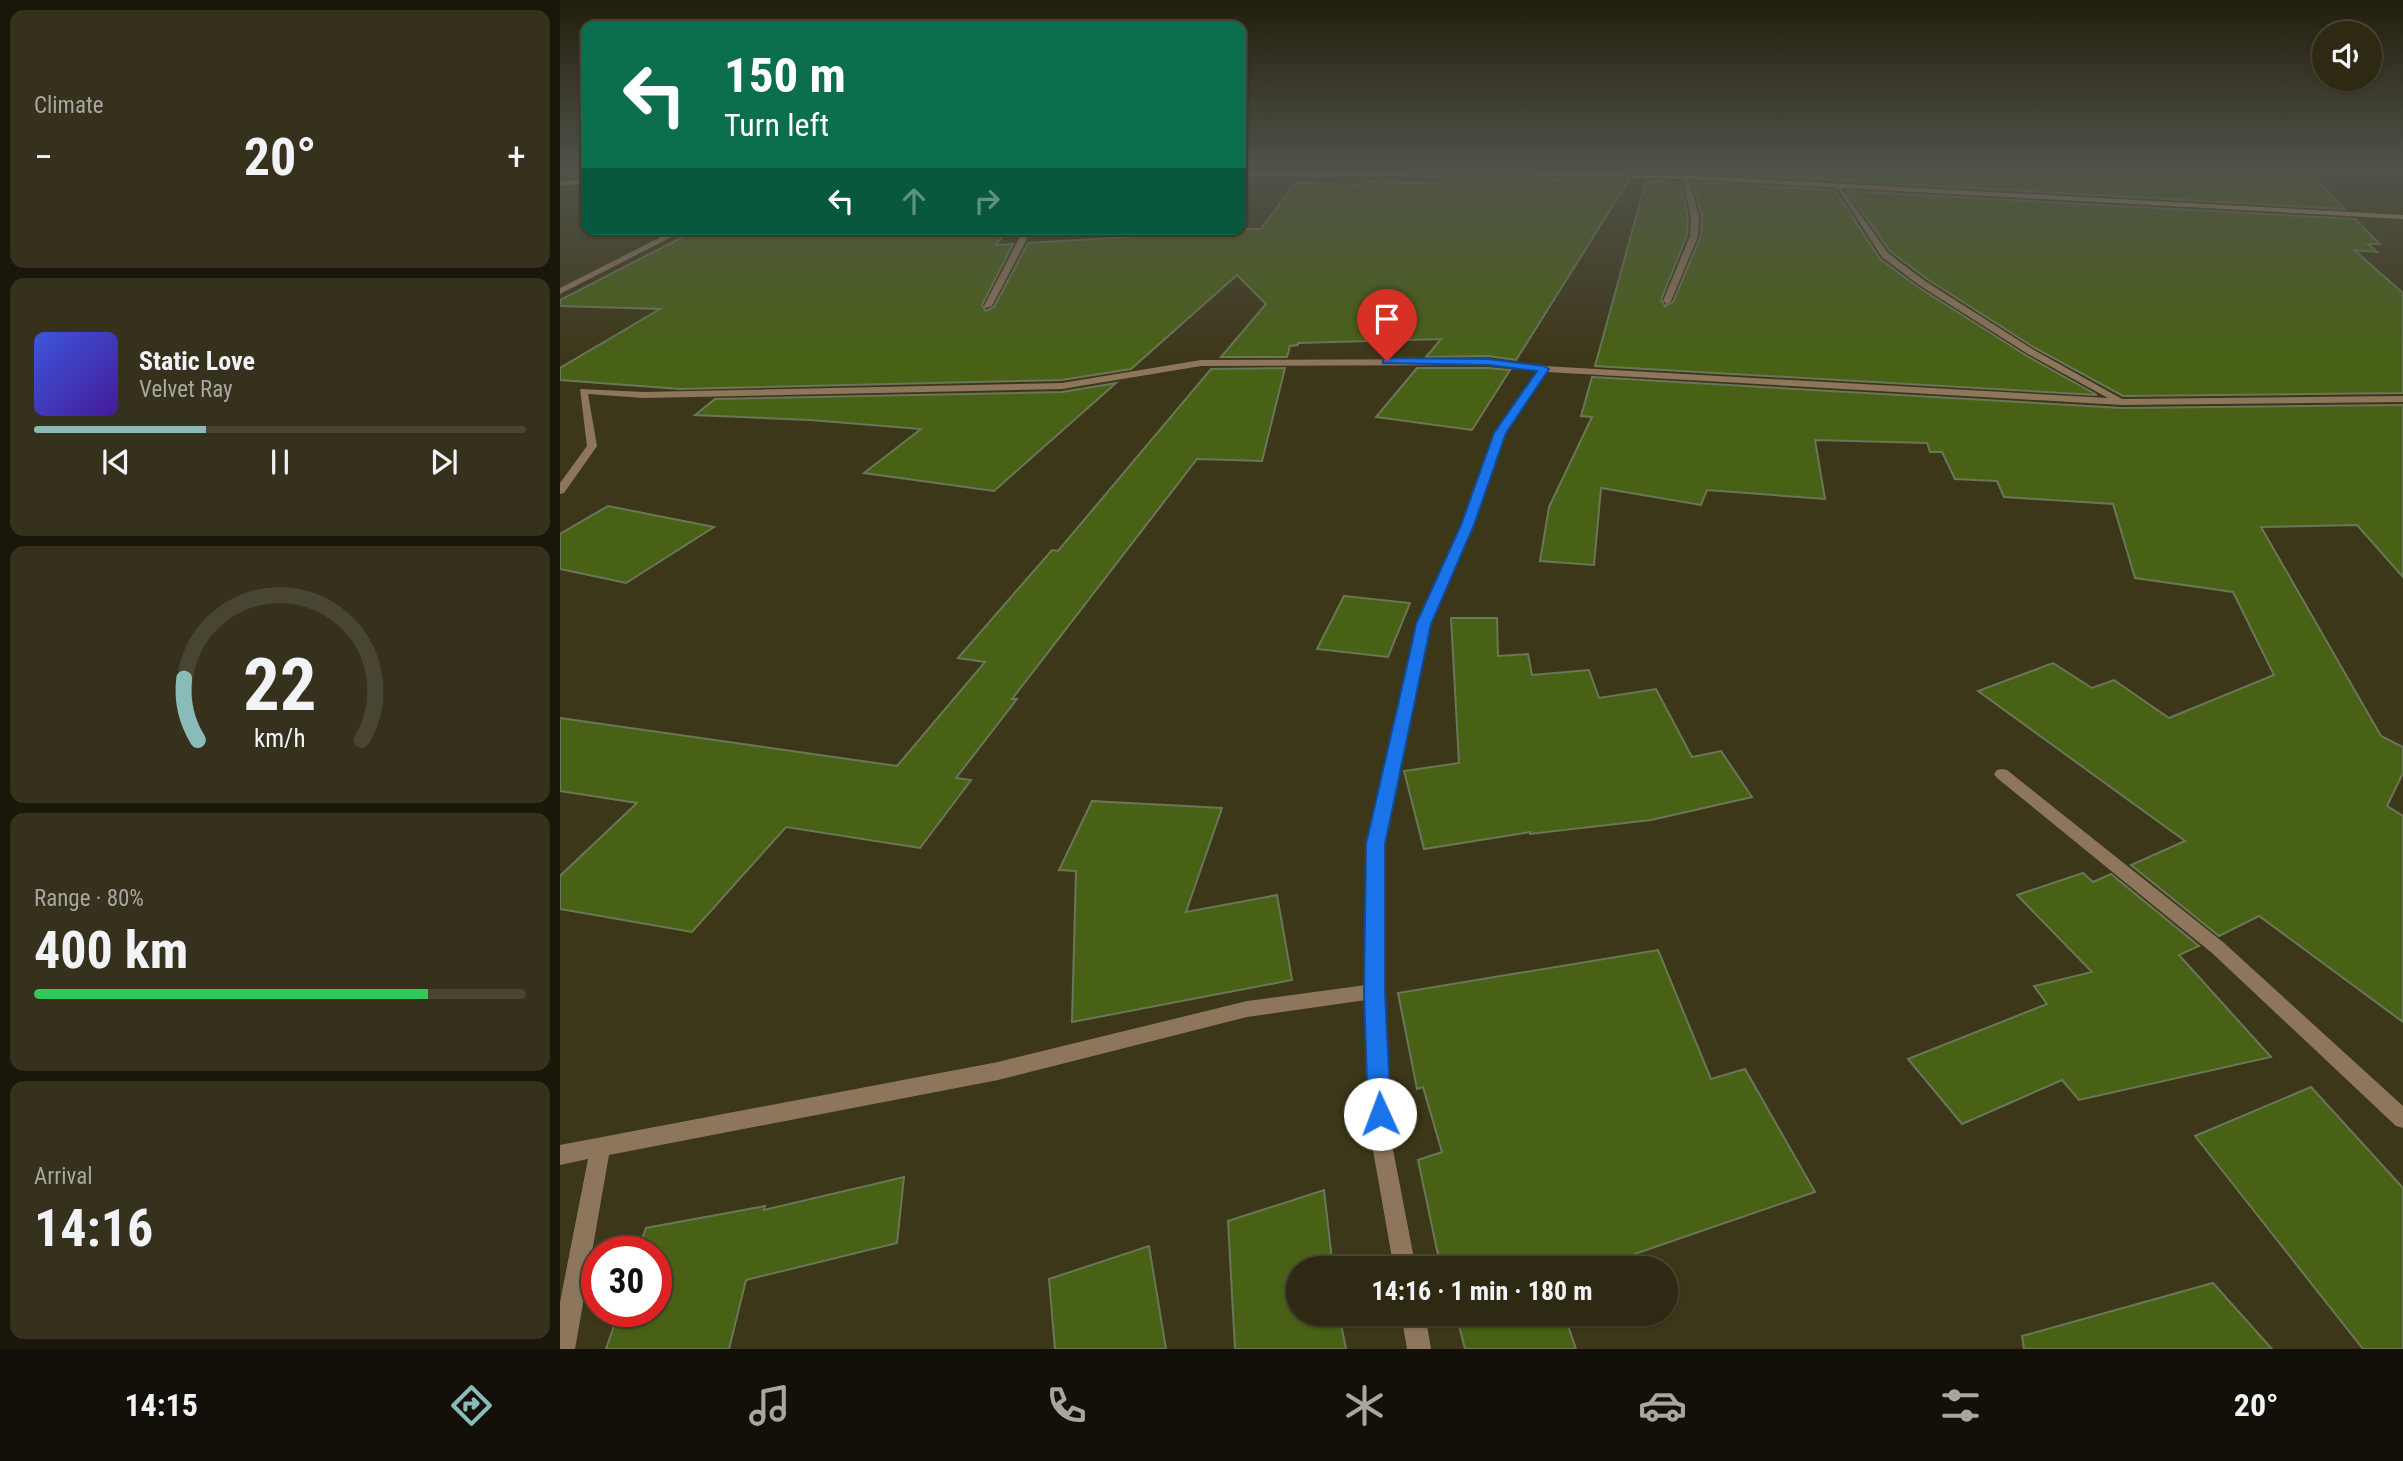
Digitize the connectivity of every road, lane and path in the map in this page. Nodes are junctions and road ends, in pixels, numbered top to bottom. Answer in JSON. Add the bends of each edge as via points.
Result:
{"nodes":[{"id":1,"x":1694,"y":234,"type":"edge"},
{"id":2,"x":1871,"y":234,"type":"edge"},
{"id":3,"x":671,"y":235,"type":"edge"},
{"id":4,"x":1025,"y":235,"type":"edge"},
{"id":5,"x":560,"y":291,"type":"edge"},
{"id":6,"x":1667,"y":301,"type":"dead end"},
{"id":7,"x":988,"y":306,"type":"dead end"},
{"id":8,"x":1544,"y":369,"type":"junction"},
{"id":9,"x":2403,"y":399,"type":"edge"},
{"id":10,"x":2122,"y":402,"type":"junction"},
{"id":11,"x":560,"y":491,"type":"edge"},
{"id":12,"x":2002,"y":774,"type":"dead end"},
{"id":13,"x":1375,"y":991,"type":"junction"},
{"id":14,"x":2403,"y":1119,"type":"edge"},
{"id":15,"x":600,"y":1149,"type":"junction"},
{"id":16,"x":560,"y":1155,"type":"edge"},
{"id":17,"x":1403,"y":1256,"type":"edge"},
{"id":18,"x":1415,"y":1326,"type":"edge"},
{"id":19,"x":563,"y":1349,"type":"edge"},
{"id":20,"x":1419,"y":1349,"type":"edge"}],
"edges":[{"from":1,"to":6,"type":"street"},
{"from":2,"to":10,"type":"street","via":[[1885,255],[1922,283],[2031,352]]},
{"from":3,"to":5,"type":"street"},
{"from":4,"to":7,"type":"street"},
{"from":8,"to":10,"type":"street"},
{"from":8,"to":11,"type":"street","via":[[1488,362],[1201,363],[1062,386],[644,396],[583,391],[592,446]]},
{"from":8,"to":13,"type":"street","via":[[1500,433],[1468,525],[1424,624],[1376,844]]},
{"from":9,"to":10,"type":"street"},
{"from":12,"to":14,"type":"street","via":[[2218,948]]},
{"from":13,"to":15,"type":"street","via":[[1247,1009],[998,1071]]},
{"from":13,"to":17,"type":"street","via":[[1381,1139]]},
{"from":15,"to":16,"type":"street"},
{"from":15,"to":19,"type":"street"},
{"from":18,"to":20,"type":"street"}]}
